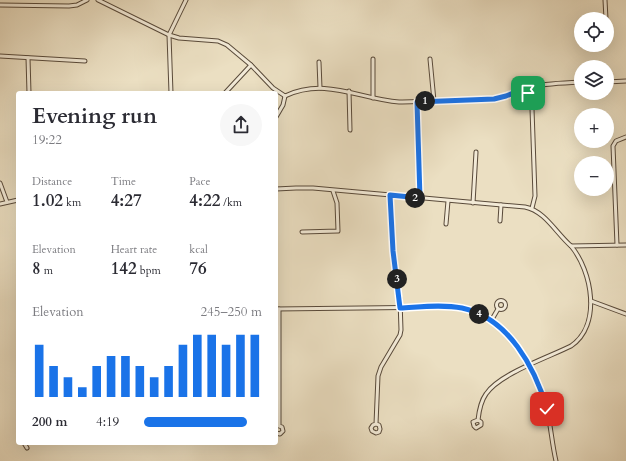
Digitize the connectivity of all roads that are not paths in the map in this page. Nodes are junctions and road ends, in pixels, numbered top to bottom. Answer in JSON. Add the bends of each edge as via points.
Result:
{"nodes":[{"id":1,"x":87,"y":0,"type":"edge"},
{"id":2,"x":98,"y":0,"type":"edge"},
{"id":3,"x":186,"y":0,"type":"edge"},
{"id":4,"x":605,"y":0,"type":"edge"},
{"id":5,"x":0,"y":5,"type":"edge"},
{"id":6,"x":606,"y":12,"type":"edge"},
{"id":7,"x":169,"y":35,"type":"junction"},
{"id":8,"x":0,"y":56,"type":"edge"},
{"id":9,"x":28,"y":58,"type":"junction"},
{"id":10,"x":373,"y":59,"type":"dead end"},
{"id":11,"x":430,"y":59,"type":"dead end"},
{"id":12,"x":85,"y":61,"type":"dead end"},
{"id":13,"x":319,"y":62,"type":"dead end"},
{"id":14,"x":251,"y":65,"type":"junction"},
{"id":15,"x":626,"y":81,"type":"edge"},
{"id":16,"x":574,"y":82,"type":"edge"},
{"id":17,"x":614,"y":82,"type":"edge"},
{"id":18,"x":320,"y":88,"type":"junction"},
{"id":19,"x":526,"y":88,"type":"junction"},
{"id":20,"x":29,"y":91,"type":"edge"},
{"id":21,"x":171,"y":91,"type":"edge"},
{"id":22,"x":227,"y":91,"type":"edge"},
{"id":23,"x":278,"y":91,"type":"edge"},
{"id":24,"x":278,"y":91,"type":"edge"},
{"id":25,"x":349,"y":91,"type":"junction"},
{"id":26,"x":285,"y":96,"type":"junction"},
{"id":27,"x":373,"y":98,"type":"junction"},
{"id":28,"x":434,"y":101,"type":"junction"},
{"id":29,"x":417,"y":102,"type":"junction"},
{"id":30,"x":278,"y":114,"type":"edge"},
{"id":31,"x":350,"y":130,"type":"dead end"},
{"id":32,"x":626,"y":137,"type":"edge"},
{"id":33,"x":476,"y":152,"type":"dead end"},
{"id":34,"x":0,"y":183,"type":"edge"},
{"id":35,"x":278,"y":190,"type":"edge"},
{"id":36,"x":333,"y":190,"type":"junction"},
{"id":37,"x":390,"y":195,"type":"junction"},
{"id":38,"x":420,"y":198,"type":"junction"},
{"id":39,"x":16,"y":200,"type":"edge"},
{"id":40,"x":448,"y":200,"type":"junction"},
{"id":41,"x":7,"y":202,"type":"junction"},
{"id":42,"x":473,"y":203,"type":"junction"},
{"id":43,"x":0,"y":204,"type":"edge"},
{"id":44,"x":500,"y":205,"type":"junction"},
{"id":45,"x":532,"y":208,"type":"junction"},
{"id":46,"x":500,"y":222,"type":"dead end"},
{"id":47,"x":446,"y":224,"type":"dead end"},
{"id":48,"x":302,"y":232,"type":"dead end"},
{"id":49,"x":617,"y":245,"type":"junction"},
{"id":50,"x":626,"y":245,"type":"edge"},
{"id":51,"x":571,"y":246,"type":"junction"},
{"id":52,"x":591,"y":301,"type":"junction"},
{"id":53,"x":400,"y":308,"type":"junction"},
{"id":54,"x":278,"y":309,"type":"edge"},
{"id":55,"x":498,"y":309,"type":"dead end"},
{"id":56,"x":626,"y":313,"type":"edge"},
{"id":57,"x":491,"y":321,"type":"junction"},
{"id":58,"x":530,"y":365,"type":"junction"},
{"id":59,"x":478,"y":420,"type":"dead end"},
{"id":60,"x":376,"y":424,"type":"dead end"},
{"id":61,"x":278,"y":426,"type":"edge"},
{"id":62,"x":278,"y":434,"type":"edge"},
{"id":63,"x":25,"y":445,"type":"edge"},
{"id":64,"x":27,"y":448,"type":"dead end"},
{"id":65,"x":556,"y":461,"type":"edge"}],
"edges":[{"from":1,"to":5,"type":"street","via":[[69,6]]},
{"from":2,"to":7,"type":"street"},
{"from":3,"to":7,"type":"street"},
{"from":4,"to":6,"type":"street"},
{"from":7,"to":14,"type":"street","via":[[227,45]]},
{"from":7,"to":21,"type":"street"},
{"from":8,"to":9,"type":"street"},
{"from":9,"to":12,"type":"street"},
{"from":9,"to":20,"type":"street"},
{"from":10,"to":27,"type":"street"},
{"from":11,"to":28,"type":"street"},
{"from":13,"to":18,"type":"street"},
{"from":14,"to":22,"type":"street"},
{"from":14,"to":23,"type":"street"},
{"from":15,"to":17,"type":"street"},
{"from":16,"to":19,"type":"street"},
{"from":18,"to":25,"type":"street"},
{"from":18,"to":26,"type":"street"},
{"from":19,"to":28,"type":"street","via":[[494,99]]},
{"from":19,"to":45,"type":"street","via":[[532,109],[535,196]]},
{"from":24,"to":26,"type":"street"},
{"from":25,"to":27,"type":"street"},
{"from":25,"to":31,"type":"street"},
{"from":26,"to":30,"type":"street"},
{"from":27,"to":29,"type":"street"},
{"from":28,"to":29,"type":"street"},
{"from":29,"to":38,"type":"street"},
{"from":32,"to":49,"type":"street","via":[[619,139],[613,146]]},
{"from":33,"to":42,"type":"street"},
{"from":34,"to":41,"type":"street"},
{"from":35,"to":36,"type":"street"},
{"from":36,"to":37,"type":"street"},
{"from":36,"to":48,"type":"street","via":[[338,203],[338,232]]},
{"from":37,"to":38,"type":"street"},
{"from":37,"to":53,"type":"street"},
{"from":38,"to":40,"type":"street"},
{"from":39,"to":41,"type":"street"},
{"from":40,"to":42,"type":"street"},
{"from":40,"to":47,"type":"street"},
{"from":41,"to":43,"type":"street"},
{"from":42,"to":44,"type":"street"},
{"from":44,"to":45,"type":"street"},
{"from":44,"to":46,"type":"street"},
{"from":45,"to":51,"type":"street"},
{"from":49,"to":50,"type":"street"},
{"from":49,"to":51,"type":"street"},
{"from":51,"to":52,"type":"street","via":[[588,278]]},
{"from":52,"to":56,"type":"street"},
{"from":52,"to":58,"type":"street","via":[[585,329],[578,342]]},
{"from":53,"to":54,"type":"street"},
{"from":53,"to":57,"type":"street","via":[[461,308],[473,311]]},
{"from":53,"to":60,"type":"street","via":[[400,334],[378,376]]},
{"from":55,"to":57,"type":"street"},
{"from":57,"to":58,"type":"street","via":[[516,345]]},
{"from":58,"to":59,"type":"street","via":[[502,379],[486,393]]},
{"from":58,"to":65,"type":"street","via":[[547,409]]},
{"from":61,"to":62,"type":"street","via":[[282,427],[283,431]]},
{"from":63,"to":64,"type":"street"}]}
